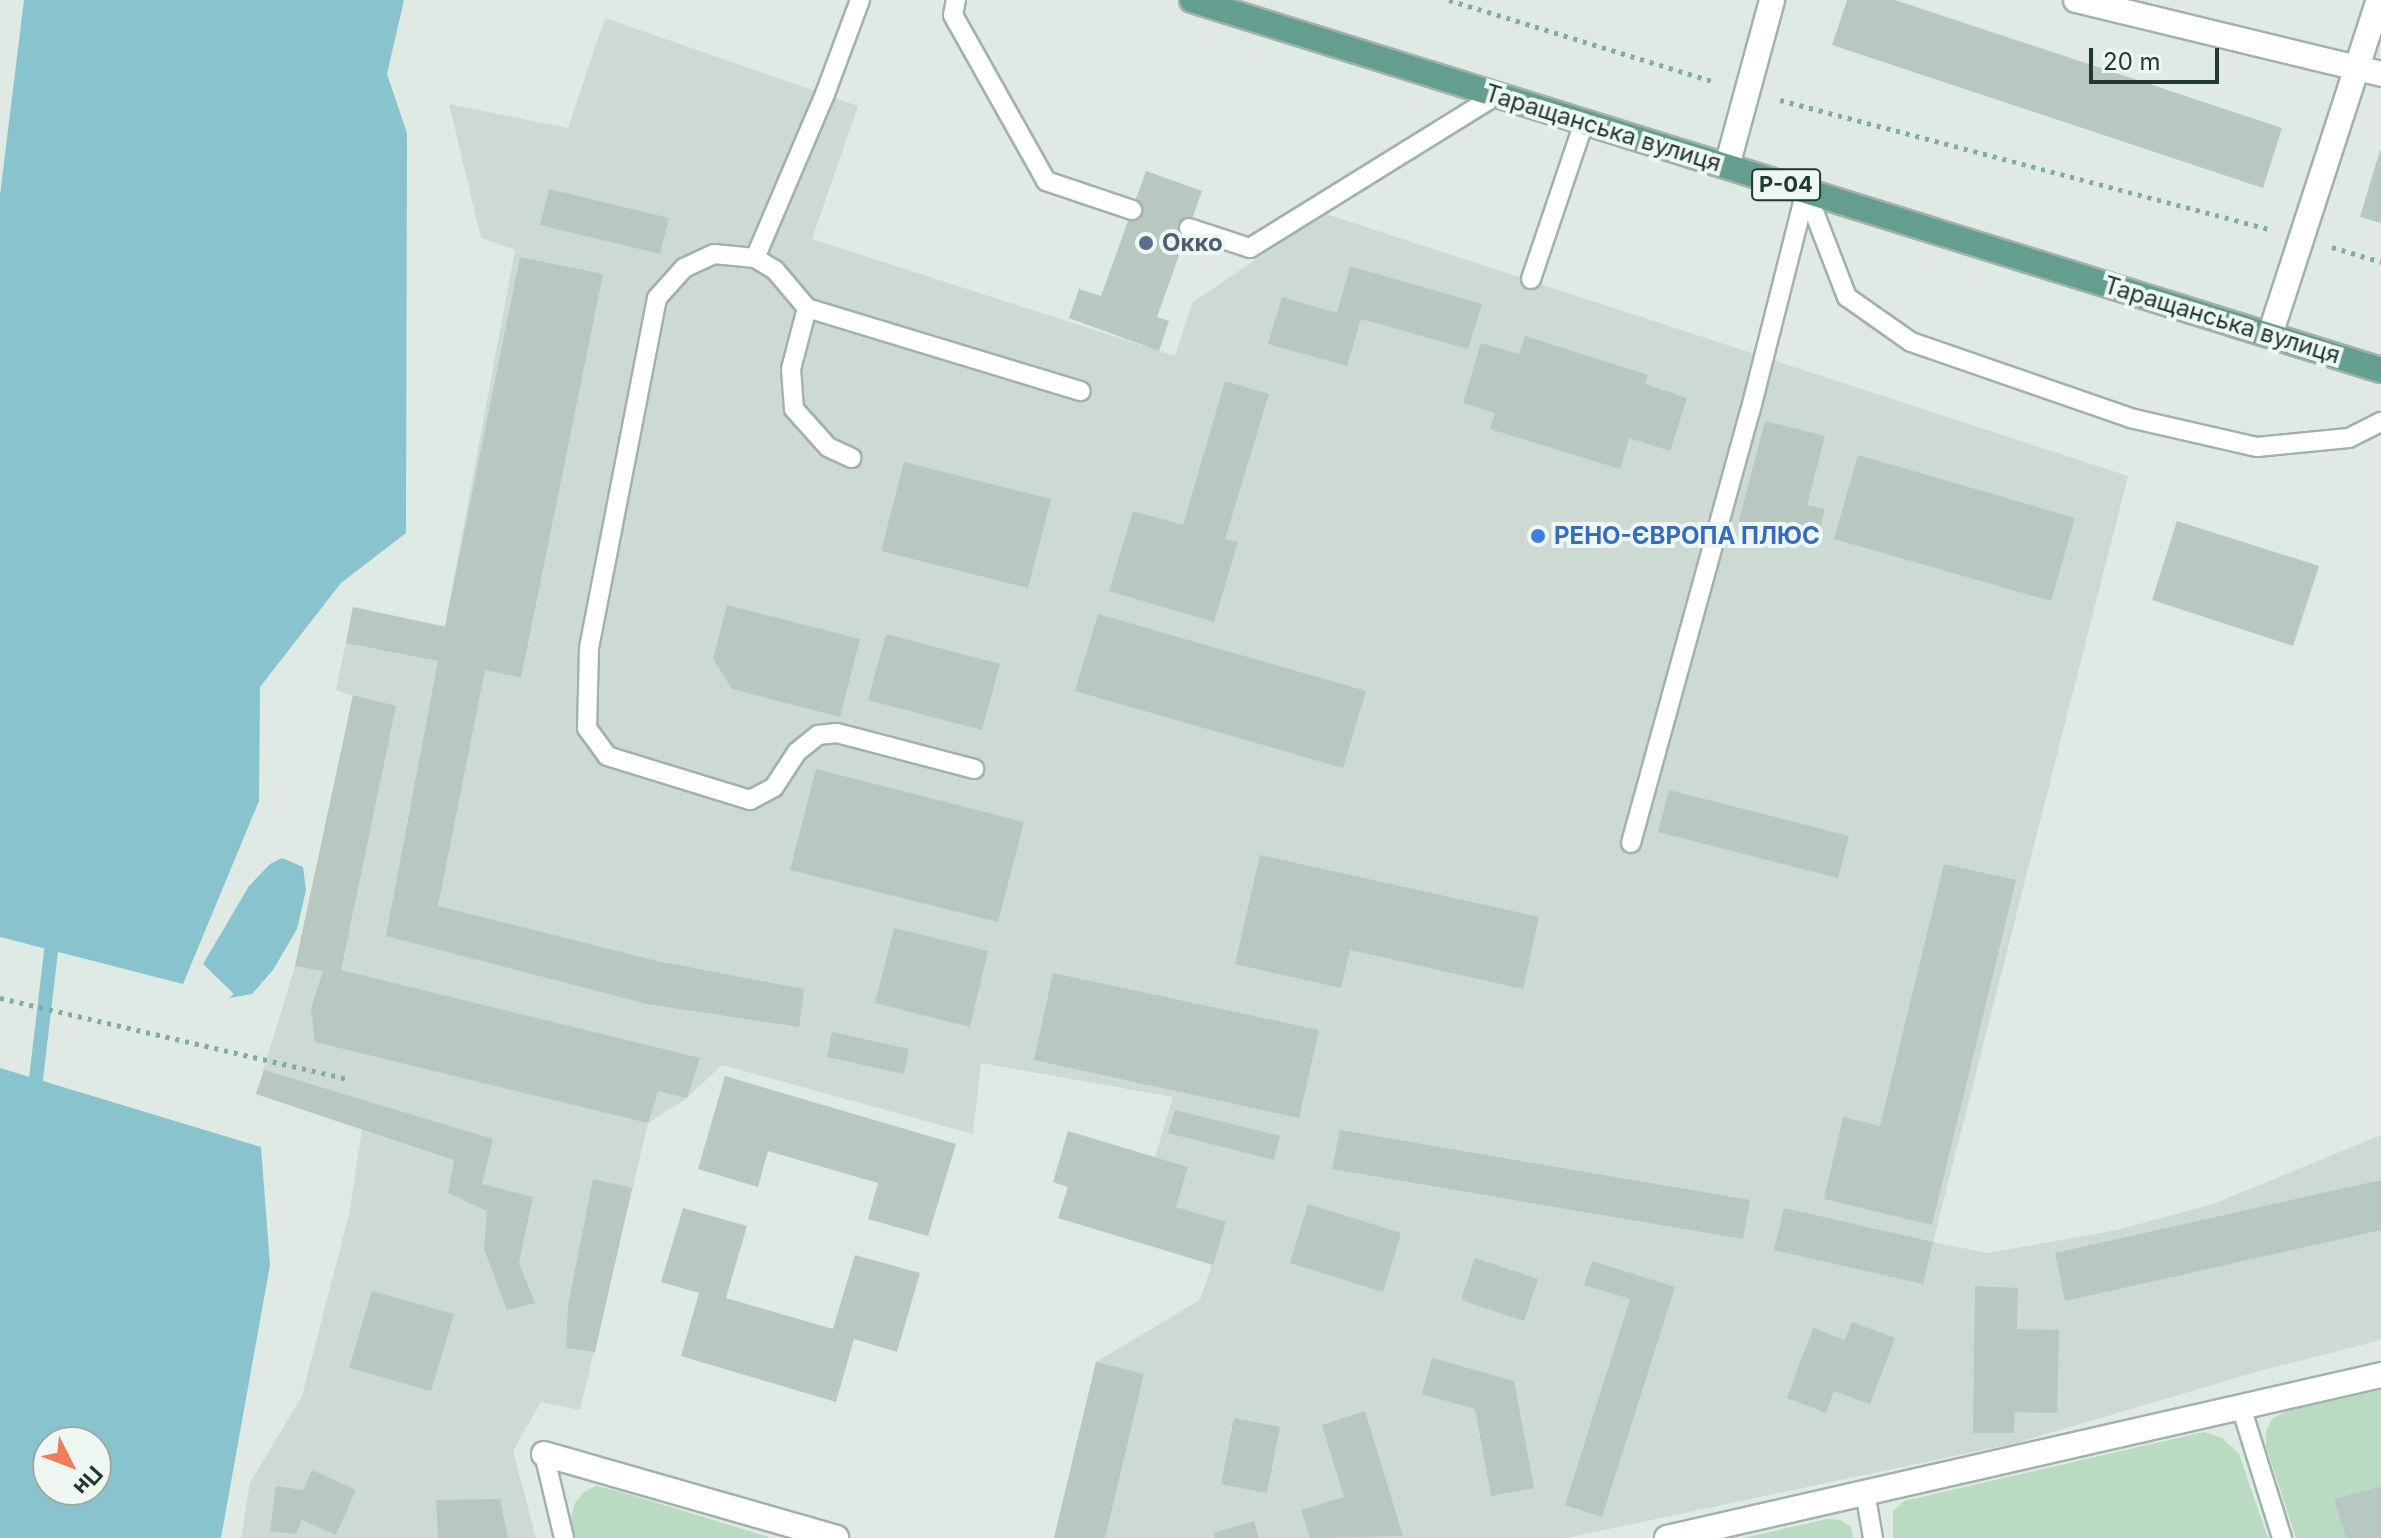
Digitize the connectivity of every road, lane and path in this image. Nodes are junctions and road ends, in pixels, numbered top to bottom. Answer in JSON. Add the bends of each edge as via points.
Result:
{"nodes":[{"id":1,"x":860,"y":0,"type":"edge"},
{"id":2,"x":956,"y":0,"type":"edge"},
{"id":3,"x":1192,"y":0,"type":"edge"},
{"id":4,"x":1449,"y":0,"type":"edge"},
{"id":5,"x":1772,"y":0,"type":"edge"},
{"id":6,"x":2076,"y":0,"type":"edge"},
{"id":7,"x":2379,"y":0,"type":"edge"},
{"id":8,"x":2357,"y":67,"type":"junction"},
{"id":9,"x":2381,"y":74,"type":"edge"},
{"id":10,"x":1747,"y":91,"type":"junction"},
{"id":11,"x":1497,"y":95,"type":"junction"},
{"id":12,"x":1584,"y":122,"type":"junction"},
{"id":13,"x":1727,"y":166,"type":"junction"},
{"id":14,"x":1806,"y":191,"type":"junction"},
{"id":15,"x":1132,"y":210,"type":"dead end"},
{"id":16,"x":1189,"y":228,"type":"dead end"},
{"id":17,"x":2302,"y":237,"type":"junction"},
{"id":18,"x":755,"y":258,"type":"junction"},
{"id":19,"x":2381,"y":262,"type":"edge"},
{"id":20,"x":1531,"y":279,"type":"dead end"},
{"id":21,"x":807,"y":308,"type":"junction"},
{"id":22,"x":2270,"y":335,"type":"junction"},
{"id":23,"x":2381,"y":370,"type":"edge"},
{"id":24,"x":1081,"y":391,"type":"dead end"},
{"id":25,"x":2381,"y":423,"type":"edge"},
{"id":26,"x":852,"y":458,"type":"dead end"},
{"id":27,"x":974,"y":769,"type":"dead end"},
{"id":28,"x":1631,"y":843,"type":"dead end"},
{"id":29,"x":0,"y":998,"type":"edge"},
{"id":30,"x":351,"y":1080,"type":"dead end"},
{"id":31,"x":2381,"y":1375,"type":"edge"},
{"id":32,"x":2241,"y":1407,"type":"junction"},
{"id":33,"x":544,"y":1454,"type":"joint"},
{"id":34,"x":1865,"y":1492,"type":"junction"},
{"id":35,"x":564,"y":1538,"type":"edge"},
{"id":36,"x":836,"y":1538,"type":"edge"},
{"id":37,"x":1667,"y":1538,"type":"edge"},
{"id":38,"x":1873,"y":1538,"type":"edge"},
{"id":39,"x":2282,"y":1538,"type":"edge"}],
"edges":[{"from":1,"to":18,"type":"lane"},
{"from":2,"to":15,"type":"lane","via":[[953,15],[1046,181]]},
{"from":3,"to":11,"type":"main road","name":"Таращанська вулиця","number":"Р-04"},
{"from":4,"to":10,"type":"path"},
{"from":5,"to":10,"type":"street"},
{"from":6,"to":8,"type":"street"},
{"from":7,"to":8,"type":"street"},
{"from":8,"to":9,"type":"street"},
{"from":8,"to":17,"type":"street"},
{"from":10,"to":13,"type":"street"},
{"from":10,"to":17,"type":"path"},
{"from":11,"to":12,"type":"main road","name":"Таращанська вулиця","number":"Р-04"},
{"from":11,"to":16,"type":"lane","via":[[1250,248]]},
{"from":12,"to":13,"type":"main road","name":"Таращанська вулиця","number":"Р-04"},
{"from":12,"to":20,"type":"lane"},
{"from":13,"to":14,"type":"main road","name":"Таращанська вулиця","number":"Р-04"},
{"from":14,"to":22,"type":"main road","name":"Таращанська вулиця","number":"Р-04"},
{"from":14,"to":25,"type":"lane","via":[[1847,297],[1911,342],[2130,418],[2257,447],[2349,438]]},
{"from":14,"to":28,"type":"lane"},
{"from":17,"to":19,"type":"path"},
{"from":17,"to":22,"type":"street"},
{"from":18,"to":21,"type":"lane","via":[[775,270]]},
{"from":18,"to":27,"type":"lane","via":[[714,254],[684,268],[657,298],[589,648],[587,728],[607,756],[750,800],[774,787],[797,752],[818,735],[837,733]]},
{"from":21,"to":24,"type":"lane"},
{"from":21,"to":26,"type":"lane","via":[[791,369],[794,409],[828,447]]},
{"from":22,"to":23,"type":"main road","name":"Таращанська вулиця","number":"Р-04"},
{"from":29,"to":30,"type":"path"},
{"from":31,"to":32,"type":"street"},
{"from":32,"to":34,"type":"street"},
{"from":32,"to":39,"type":"lane"},
{"from":33,"to":35,"type":"lane"},
{"from":33,"to":36,"type":"street"},
{"from":34,"to":37,"type":"street"},
{"from":34,"to":38,"type":"lane"}]}
